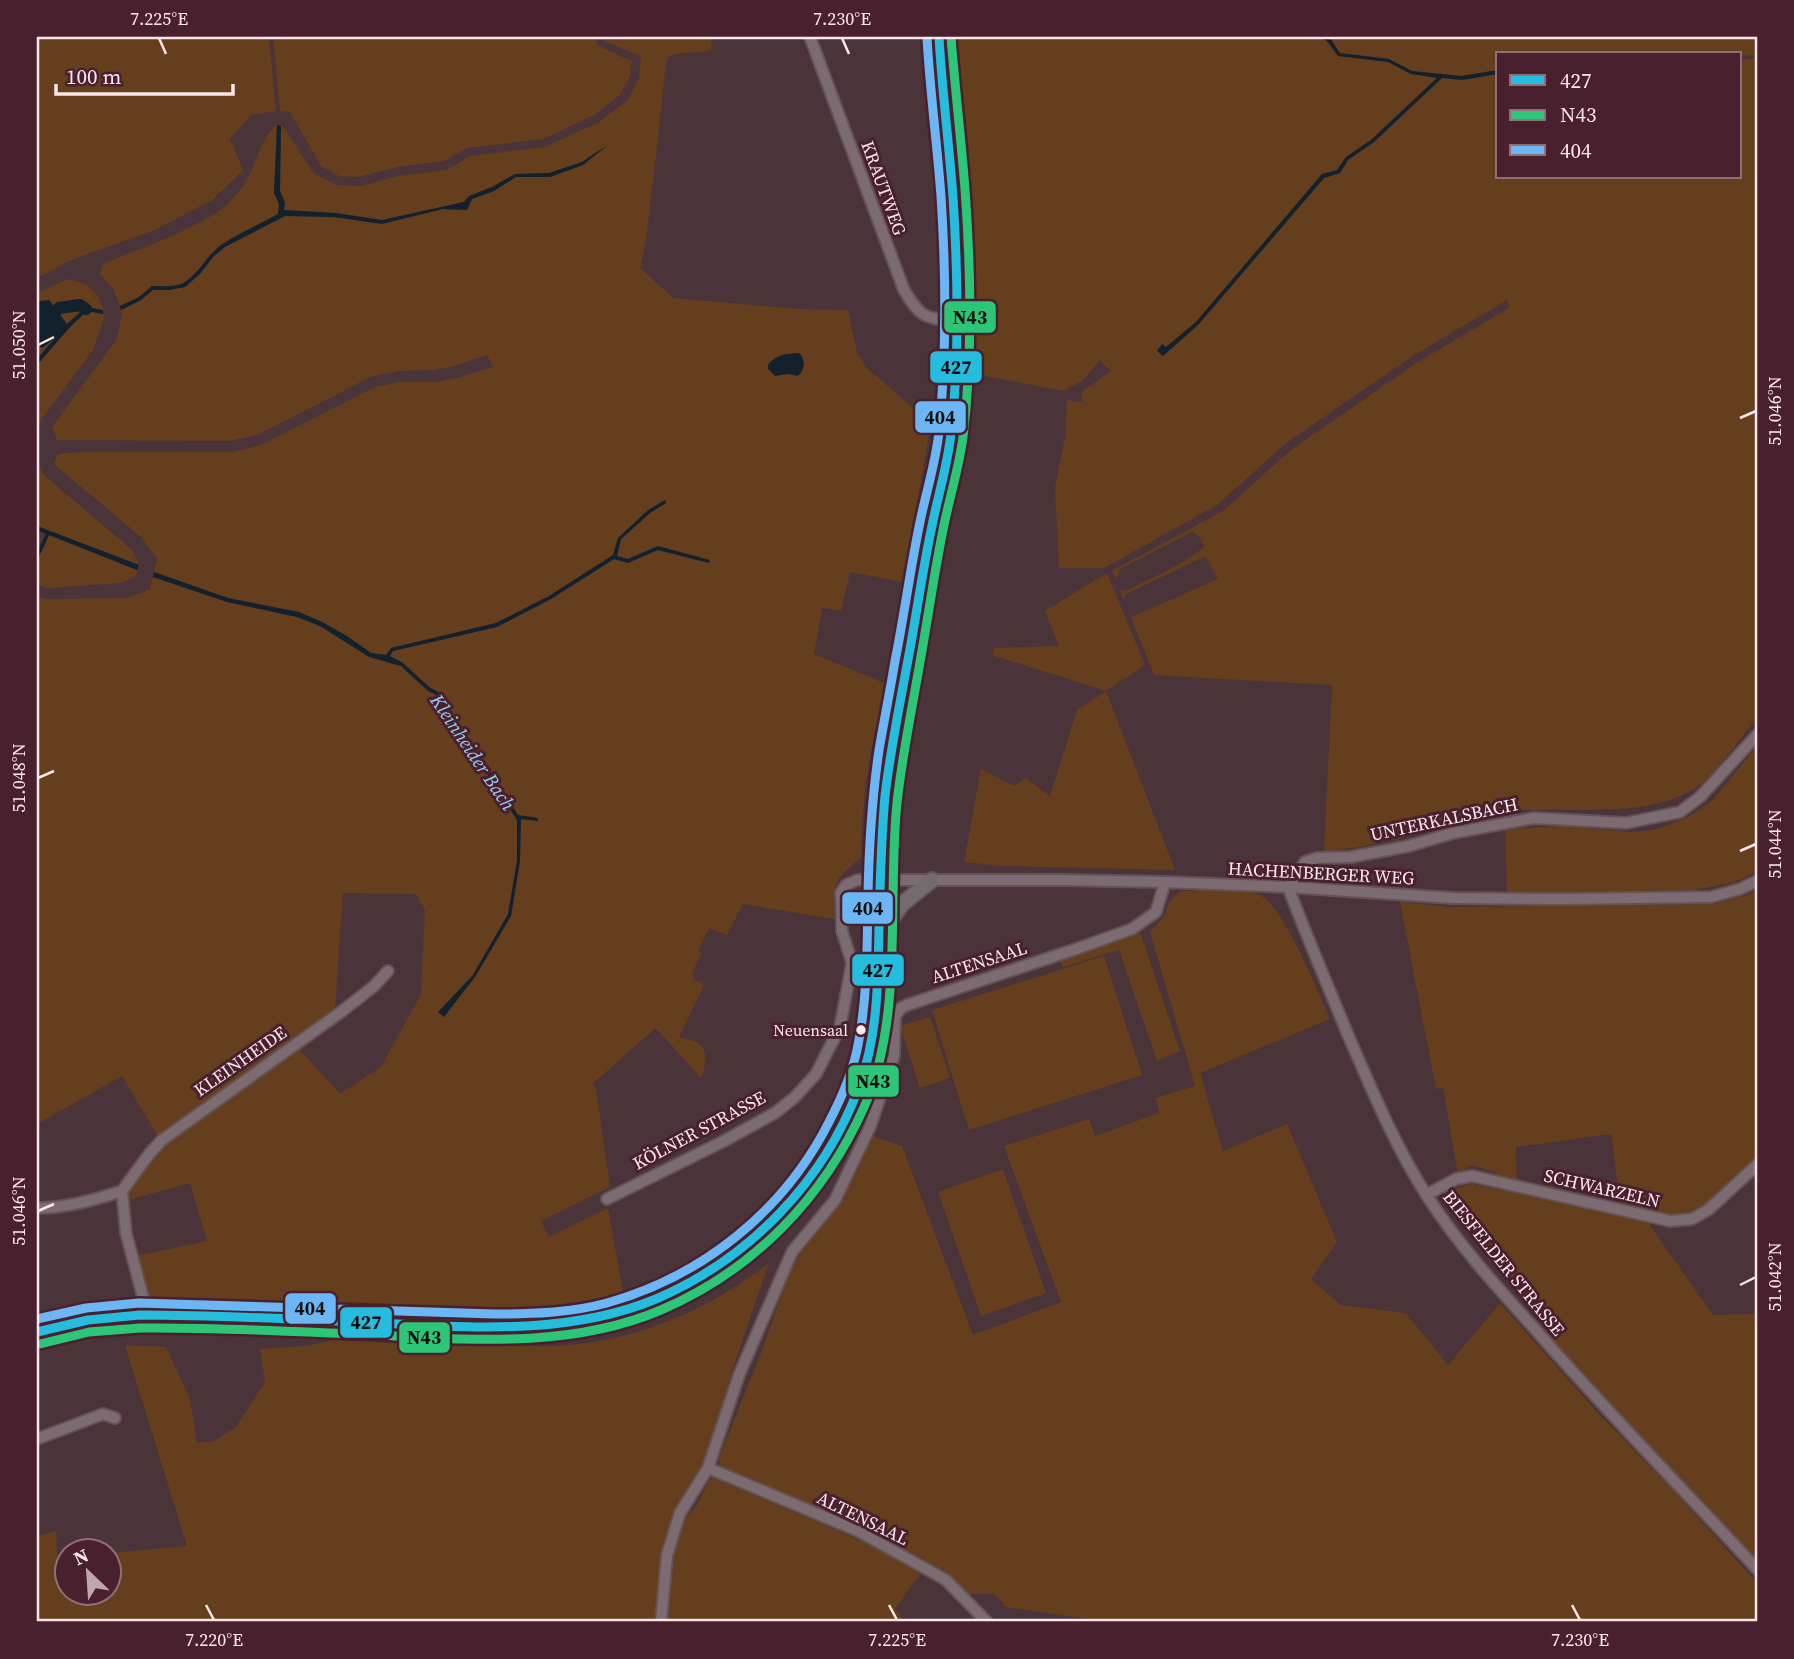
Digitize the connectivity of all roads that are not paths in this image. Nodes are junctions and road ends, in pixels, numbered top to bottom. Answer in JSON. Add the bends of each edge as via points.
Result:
{"nodes":[{"id":1,"x":810,"y":37,"type":"edge"},
{"id":2,"x":939,"y":37,"type":"edge"},
{"id":3,"x":956,"y":321,"type":"junction"},
{"id":4,"x":1757,"y":735,"type":"edge"},
{"id":5,"x":881,"y":879,"type":"junction"},
{"id":6,"x":932,"y":880,"type":"junction"},
{"id":7,"x":1757,"y":881,"type":"edge"},
{"id":8,"x":1165,"y":882,"type":"junction"},
{"id":9,"x":1288,"y":887,"type":"junction"},
{"id":10,"x":879,"y":936,"type":"junction"},
{"id":11,"x":388,"y":971,"type":"dead end"},
{"id":12,"x":1757,"y":1166,"type":"edge"},
{"id":13,"x":122,"y":1191,"type":"junction"},
{"id":14,"x":1426,"y":1195,"type":"junction"},
{"id":15,"x":607,"y":1199,"type":"dead end"},
{"id":16,"x":37,"y":1208,"type":"edge"},
{"id":17,"x":148,"y":1316,"type":"junction"},
{"id":18,"x":37,"y":1332,"type":"edge"},
{"id":19,"x":115,"y":1418,"type":"dead end"},
{"id":20,"x":37,"y":1439,"type":"edge"},
{"id":21,"x":708,"y":1468,"type":"junction"},
{"id":22,"x":1757,"y":1569,"type":"edge"},
{"id":23,"x":661,"y":1622,"type":"edge"},
{"id":24,"x":987,"y":1622,"type":"edge"}],
"edges":[{"from":1,"to":3,"type":"street","name":"KRAUTWEG","via":[[904,290],[921,314]]},
{"from":2,"to":3,"type":"main road","via":[[953,197]]},
{"from":3,"to":5,"type":"main road","via":[[950,441],[890,758]]},
{"from":4,"to":9,"type":"street","name":"UNTERKALSBACH","via":[[1700,797],[1680,812],[1626,823],[1534,818],[1351,857],[1317,858],[1305,863]]},
{"from":5,"to":6,"type":"street","name":"HACHENBERGER WEG"},
{"from":5,"to":10,"type":"main road"},
{"from":5,"to":15,"type":"street","name":"KÖLNER STRASSE","via":[[856,880],[841,893],[842,931],[852,963],[840,1027],[816,1074],[775,1113]]},
{"from":6,"to":8,"type":"street","name":"HACHENBERGER WEG"},
{"from":6,"to":10,"type":"main road","via":[[902,904]]},
{"from":7,"to":9,"type":"street","name":"HACHENBERGER WEG","via":[[1711,897],[1453,898]]},
{"from":8,"to":9,"type":"street","name":"HACHENBERGER WEG"},
{"from":8,"to":21,"type":"street","name":"ALTENSAAL","via":[[1156,912],[1132,929],[901,1008],[895,1016],[894,1056],[870,1127],[835,1200],[792,1252],[739,1375]]},
{"from":9,"to":14,"type":"street","name":"BIESFELDER STRASSE","via":[[1391,1133]]},
{"from":10,"to":17,"type":"main road","via":[[877,1006],[868,1063],[853,1104],[792,1204],[755,1240],[708,1274],[606,1316],[534,1326]]},
{"from":11,"to":13,"type":"street","name":"KLEINHEIDE","via":[[341,1012],[162,1140]]},
{"from":12,"to":14,"type":"street","name":"SCHWARZELN","via":[[1708,1210],[1683,1221],[1624,1212],[1472,1176]]},
{"from":13,"to":16,"type":"street","via":[[90,1201]]},
{"from":13,"to":17,"type":"street","via":[[126,1233]]},
{"from":14,"to":22,"type":"street","name":"BIESFELDER STRASSE","via":[[1454,1235],[1580,1382]]},
{"from":17,"to":18,"type":"main road","via":[[94,1319]]},
{"from":19,"to":20,"type":"street","via":[[103,1414]]},
{"from":21,"to":23,"type":"street","name":"ALTENSAAL","via":[[680,1513],[673,1534]]},
{"from":21,"to":24,"type":"street","name":"ALTENSAAL","via":[[858,1531],[946,1580]]}]}
